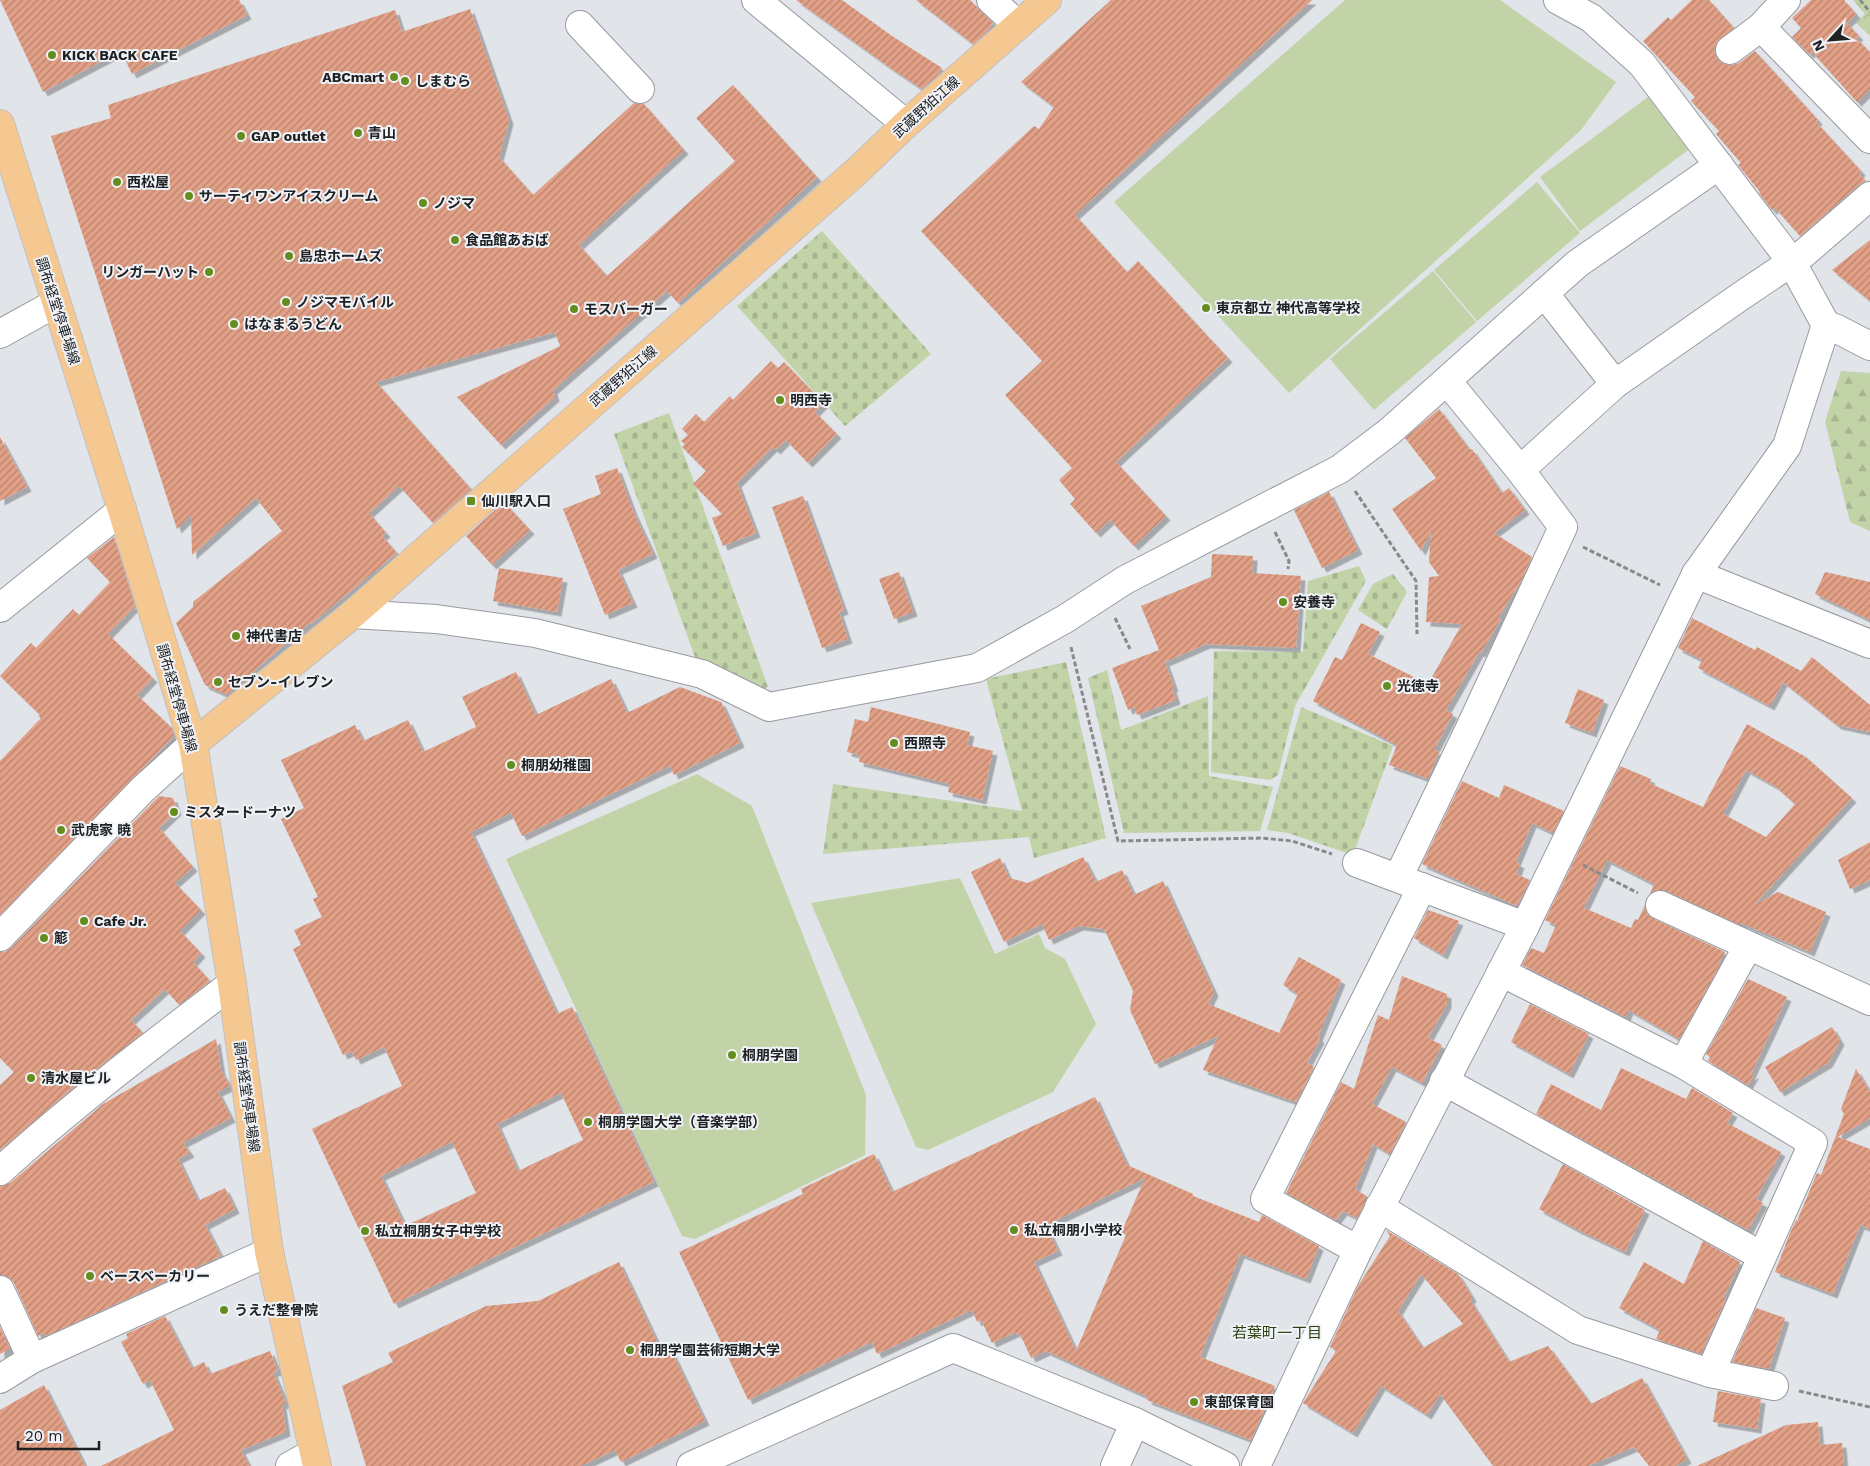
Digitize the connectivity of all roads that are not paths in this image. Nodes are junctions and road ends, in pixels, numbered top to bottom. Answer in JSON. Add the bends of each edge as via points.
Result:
{"nodes":[{"id":1,"x":756,"y":0,"type":"edge"},
{"id":2,"x":991,"y":0,"type":"edge"},
{"id":3,"x":1047,"y":0,"type":"edge"},
{"id":4,"x":1558,"y":0,"type":"edge"},
{"id":5,"x":1786,"y":0,"type":"edge"},
{"id":6,"x":580,"y":24,"type":"dead end"},
{"id":7,"x":1018,"y":25,"type":"junction"},
{"id":8,"x":1761,"y":27,"type":"junction"},
{"id":9,"x":1730,"y":50,"type":"dead end"},
{"id":10,"x":640,"y":89,"type":"dead end"},
{"id":11,"x":0,"y":124,"type":"edge"},
{"id":12,"x":906,"y":124,"type":"junction"},
{"id":13,"x":1870,"y":139,"type":"edge"},
{"id":14,"x":1719,"y":166,"type":"junction"},
{"id":15,"x":1870,"y":196,"type":"edge"},
{"id":16,"x":1791,"y":261,"type":"junction"},
{"id":17,"x":1544,"y":293,"type":"junction"},
{"id":18,"x":56,"y":303,"type":"junction"},
{"id":19,"x":1826,"y":325,"type":"junction"},
{"id":20,"x":0,"y":334,"type":"edge"},
{"id":21,"x":1870,"y":346,"type":"edge"},
{"id":22,"x":1447,"y":381,"type":"junction"},
{"id":23,"x":1615,"y":384,"type":"junction"},
{"id":24,"x":1520,"y":470,"type":"junction"},
{"id":25,"x":122,"y":510,"type":"junction"},
{"id":26,"x":1691,"y":586,"type":"junction"},
{"id":27,"x":0,"y":608,"type":"edge"},
{"id":28,"x":353,"y":614,"type":"junction"},
{"id":29,"x":1870,"y":644,"type":"edge"},
{"id":30,"x":193,"y":744,"type":"junction"},
{"id":31,"x":1357,"y":863,"type":"road end"},
{"id":32,"x":1410,"y":883,"type":"junction"},
{"id":33,"x":1660,"y":905,"type":"road end"},
{"id":34,"x":1525,"y":926,"type":"junction"},
{"id":35,"x":0,"y":937,"type":"edge"},
{"id":36,"x":1748,"y":946,"type":"junction"},
{"id":37,"x":1501,"y":972,"type":"junction"},
{"id":38,"x":232,"y":984,"type":"junction"},
{"id":39,"x":1870,"y":1001,"type":"edge"},
{"id":40,"x":1683,"y":1064,"type":"junction"},
{"id":41,"x":1444,"y":1082,"type":"junction"},
{"id":42,"x":0,"y":1171,"type":"edge"},
{"id":43,"x":1380,"y":1207,"type":"junction"},
{"id":44,"x":1358,"y":1250,"type":"junction"},
{"id":45,"x":269,"y":1252,"type":"junction"},
{"id":46,"x":1762,"y":1256,"type":"junction"},
{"id":47,"x":0,"y":1290,"type":"edge"},
{"id":48,"x":32,"y":1359,"type":"junction"},
{"id":49,"x":1710,"y":1373,"type":"junction"},
{"id":50,"x":0,"y":1379,"type":"edge"},
{"id":51,"x":1774,"y":1386,"type":"road end"},
{"id":52,"x":1135,"y":1422,"type":"junction"},
{"id":53,"x":307,"y":1462,"type":"edge"},
{"id":54,"x":691,"y":1466,"type":"edge"},
{"id":55,"x":1115,"y":1466,"type":"edge"},
{"id":56,"x":1226,"y":1466,"type":"edge"},
{"id":57,"x":1256,"y":1466,"type":"edge"}],
"edges":[{"from":1,"to":12,"type":"street"},
{"from":2,"to":7,"type":"street"},
{"from":3,"to":7,"type":"main road","name":"武蔵野狛江線"},
{"from":4,"to":14,"type":"street","via":[[1591,18],[1642,64]]},
{"from":5,"to":8,"type":"street"},
{"from":6,"to":10,"type":"street"},
{"from":7,"to":12,"type":"main road","name":"武蔵野狛江線"},
{"from":8,"to":9,"type":"street"},
{"from":8,"to":13,"type":"street"},
{"from":11,"to":18,"type":"main road","name":"調布経堂停車場線"},
{"from":12,"to":28,"type":"main road","name":"武蔵野狛江線","via":[[857,171]]},
{"from":14,"to":16,"type":"street"},
{"from":14,"to":17,"type":"street","via":[[1577,264]]},
{"from":15,"to":16,"type":"street"},
{"from":16,"to":19,"type":"street"},
{"from":16,"to":23,"type":"street"},
{"from":17,"to":22,"type":"street"},
{"from":17,"to":23,"type":"street"},
{"from":18,"to":20,"type":"street"},
{"from":18,"to":25,"type":"main road","name":"調布経堂停車場線"},
{"from":19,"to":21,"type":"street"},
{"from":19,"to":26,"type":"street","via":[[1787,446]]},
{"from":22,"to":24,"type":"street"},
{"from":22,"to":28,"type":"street","via":[[1340,470],[1125,580],[1065,619],[978,668],[768,707],[702,674],[535,633],[436,618]]},
{"from":23,"to":24,"type":"street"},
{"from":24,"to":32,"type":"street","via":[[1563,526],[1470,728]]},
{"from":25,"to":27,"type":"street"},
{"from":25,"to":30,"type":"main road","name":"調布経堂停車場線"},
{"from":26,"to":29,"type":"street"},
{"from":26,"to":34,"type":"street"},
{"from":28,"to":30,"type":"main road","name":"武蔵野狛江線"},
{"from":30,"to":35,"type":"street","via":[[142,789]]},
{"from":30,"to":38,"type":"main road","name":"調布経堂停車場線"},
{"from":31,"to":32,"type":"street"},
{"from":32,"to":34,"type":"street"},
{"from":32,"to":44,"type":"street","via":[[1265,1199]]},
{"from":33,"to":36,"type":"street"},
{"from":34,"to":37,"type":"street"},
{"from":36,"to":39,"type":"street"},
{"from":36,"to":40,"type":"street"},
{"from":37,"to":40,"type":"street"},
{"from":37,"to":41,"type":"street"},
{"from":38,"to":42,"type":"street","via":[[93,1090]]},
{"from":38,"to":45,"type":"main road","name":"調布経堂停車場線"},
{"from":40,"to":46,"type":"street","via":[[1813,1142]]},
{"from":41,"to":43,"type":"street"},
{"from":41,"to":46,"type":"street"},
{"from":43,"to":44,"type":"street"},
{"from":43,"to":49,"type":"street","via":[[1578,1330]]},
{"from":44,"to":57,"type":"street"},
{"from":45,"to":48,"type":"street"},
{"from":45,"to":53,"type":"main road","name":"調布経堂停車場線"},
{"from":46,"to":49,"type":"street"},
{"from":47,"to":48,"type":"street"},
{"from":48,"to":50,"type":"street"},
{"from":49,"to":51,"type":"street"},
{"from":52,"to":54,"type":"street","via":[[953,1348]]},
{"from":52,"to":55,"type":"street"},
{"from":52,"to":56,"type":"street"}]}
